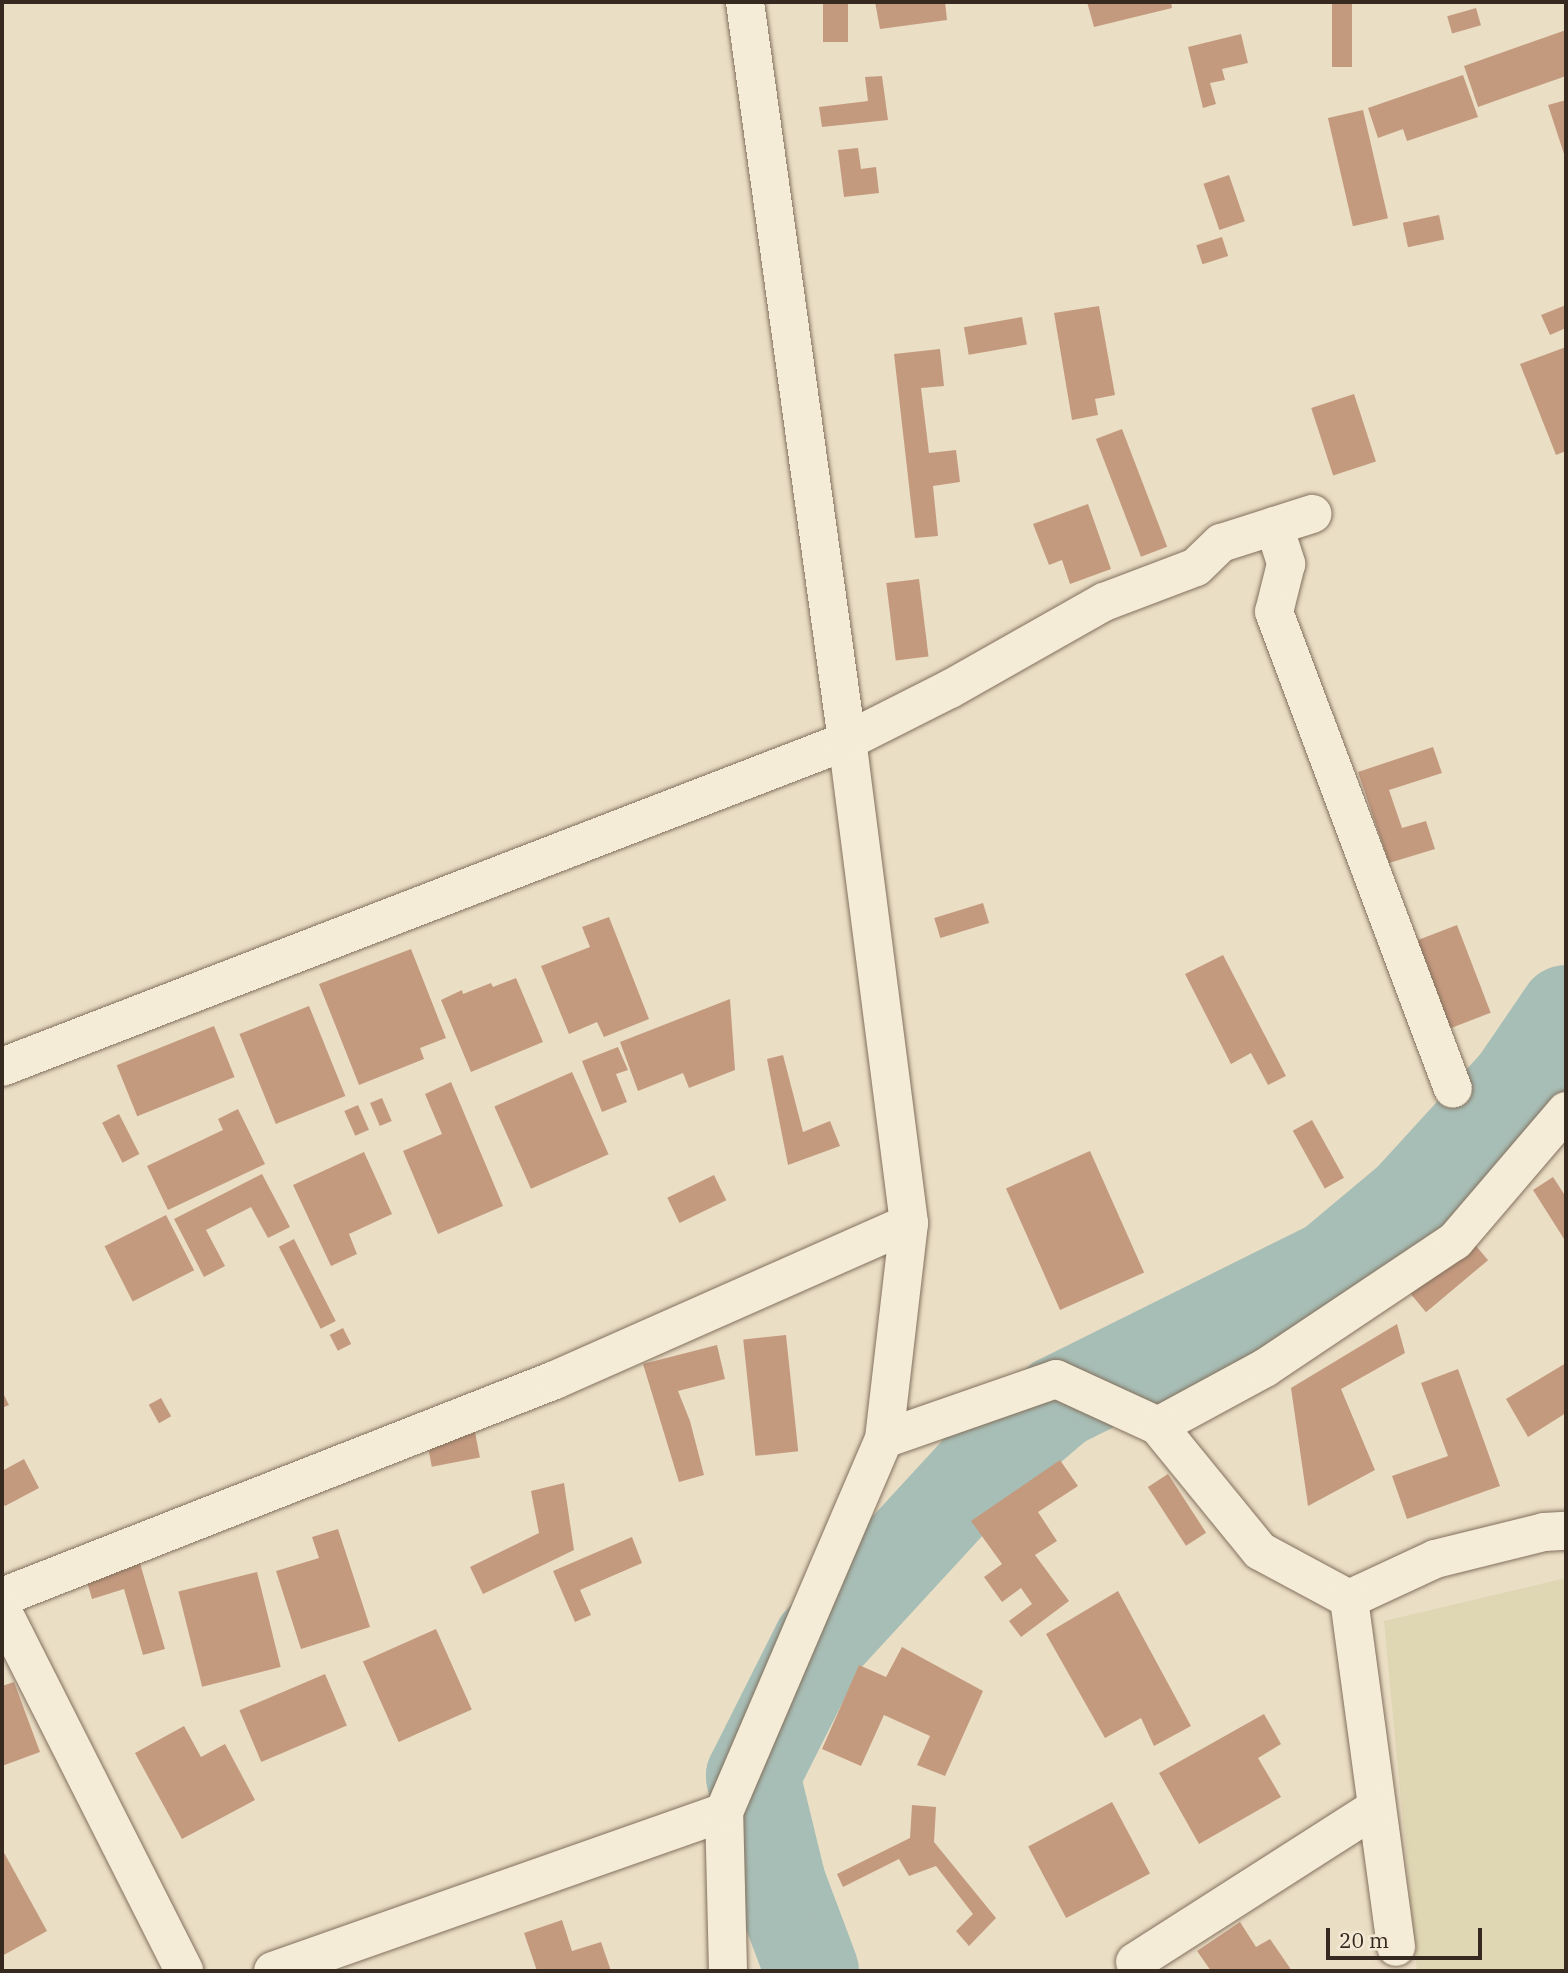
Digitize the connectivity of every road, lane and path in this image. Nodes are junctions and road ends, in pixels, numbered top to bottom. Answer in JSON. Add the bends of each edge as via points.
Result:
{"nodes":[{"id":1,"x":745,"y":2,"type":"edge"},
{"id":2,"x":1312,"y":514,"type":"dead end"},
{"id":3,"x":1275,"y":526,"type":"junction"},
{"id":4,"x":847,"y":741,"type":"junction"},
{"id":5,"x":2,"y":1067,"type":"edge"},
{"id":6,"x":1453,"y":1089,"type":"dead end"},
{"id":7,"x":1566,"y":1111,"type":"edge"},
{"id":8,"x":909,"y":1223,"type":"junction"},
{"id":9,"x":1158,"y":1426,"type":"junction"},
{"id":10,"x":884,"y":1439,"type":"junction"},
{"id":11,"x":1566,"y":1531,"type":"edge"},
{"id":12,"x":2,"y":1597,"type":"edge"},
{"id":13,"x":1349,"y":1599,"type":"junction"},
{"id":14,"x":2,"y":1611,"type":"edge"},
{"id":15,"x":1376,"y":1808,"type":"junction"},
{"id":16,"x":724,"y":1812,"type":"junction"},
{"id":17,"x":1396,"y":1947,"type":"dead end"},
{"id":18,"x":1135,"y":1962,"type":"dead end"},
{"id":19,"x":184,"y":1971,"type":"edge"},
{"id":20,"x":274,"y":1971,"type":"edge"},
{"id":21,"x":727,"y":1971,"type":"edge"}],
"edges":[{"from":1,"to":4,"type":"street"},
{"from":2,"to":3,"type":"street"},
{"from":3,"to":4,"type":"street","via":[[1221,543],[1196,568],[1104,602]]},
{"from":3,"to":6,"type":"street","via":[[1286,564],[1274,612]]},
{"from":4,"to":5,"type":"street"},
{"from":4,"to":8,"type":"street"},
{"from":7,"to":9,"type":"street","via":[[1455,1241],[1265,1368]]},
{"from":8,"to":10,"type":"street"},
{"from":8,"to":12,"type":"street","via":[[555,1380]]},
{"from":9,"to":10,"type":"street","via":[[1056,1379]]},
{"from":9,"to":13,"type":"street","via":[[1260,1551]]},
{"from":10,"to":16,"type":"street"},
{"from":11,"to":13,"type":"street","via":[[1544,1532],[1435,1559]]},
{"from":13,"to":15,"type":"street"},
{"from":14,"to":19,"type":"street"},
{"from":15,"to":17,"type":"street"},
{"from":15,"to":18,"type":"street"},
{"from":16,"to":20,"type":"street"},
{"from":16,"to":21,"type":"street"}]}
